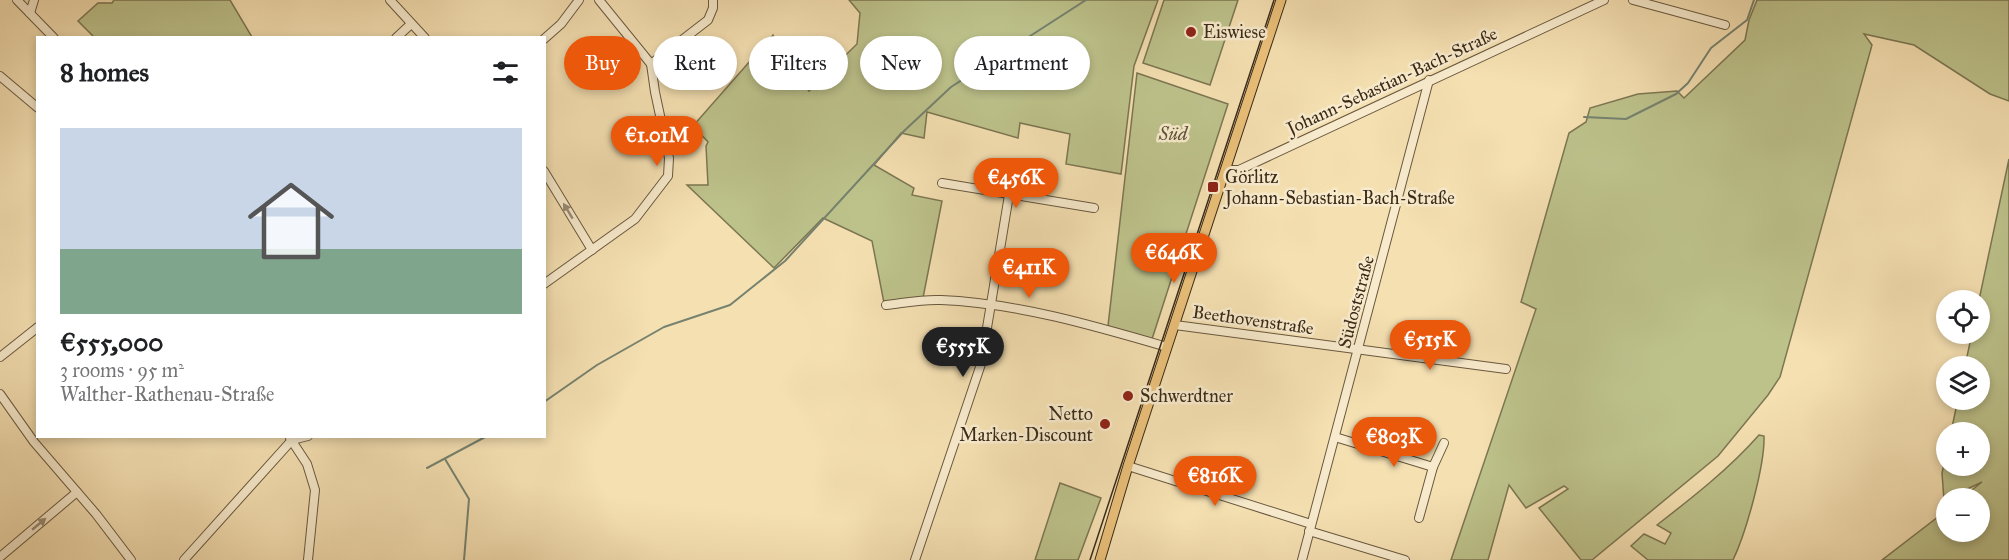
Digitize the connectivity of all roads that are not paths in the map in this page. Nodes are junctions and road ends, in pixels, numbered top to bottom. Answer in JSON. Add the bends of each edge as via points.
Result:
{"nodes":[{"id":1,"x":17,"y":0,"type":"edge"},
{"id":2,"x":34,"y":0,"type":"edge"},
{"id":3,"x":390,"y":0,"type":"edge"},
{"id":4,"x":579,"y":0,"type":"edge"},
{"id":5,"x":598,"y":0,"type":"edge"},
{"id":6,"x":713,"y":0,"type":"edge"},
{"id":7,"x":1281,"y":0,"type":"edge"},
{"id":8,"x":1604,"y":0,"type":"edge"},
{"id":9,"x":1633,"y":0,"type":"edge"},
{"id":10,"x":30,"y":13,"type":"junction"},
{"id":11,"x":411,"y":24,"type":"junction"},
{"id":12,"x":1725,"y":24,"type":"dead end"},
{"id":13,"x":52,"y":36,"type":"edge"},
{"id":14,"x":398,"y":36,"type":"edge"},
{"id":15,"x":423,"y":36,"type":"edge"},
{"id":16,"x":546,"y":37,"type":"edge"},
{"id":17,"x":651,"y":64,"type":"junction"},
{"id":18,"x":0,"y":76,"type":"edge"},
{"id":19,"x":1430,"y":80,"type":"junction"},
{"id":20,"x":36,"y":106,"type":"edge"},
{"id":21,"x":1226,"y":170,"type":"junction"},
{"id":22,"x":546,"y":174,"type":"edge"},
{"id":23,"x":942,"y":183,"type":"dead end"},
{"id":24,"x":1009,"y":195,"type":"junction"},
{"id":25,"x":1094,"y":208,"type":"dead end"},
{"id":26,"x":592,"y":250,"type":"junction"},
{"id":27,"x":546,"y":283,"type":"edge"},
{"id":28,"x":886,"y":305,"type":"dead end"},
{"id":29,"x":991,"y":305,"type":"junction"},
{"id":30,"x":1174,"y":325,"type":"junction"},
{"id":31,"x":36,"y":329,"type":"edge"},
{"id":32,"x":1167,"y":347,"type":"junction"},
{"id":33,"x":1359,"y":348,"type":"junction"},
{"id":34,"x":0,"y":357,"type":"edge"},
{"id":35,"x":1506,"y":369,"type":"dead end"},
{"id":36,"x":0,"y":394,"type":"edge"},
{"id":37,"x":1335,"y":437,"type":"junction"},
{"id":38,"x":290,"y":438,"type":"edge"},
{"id":39,"x":1444,"y":443,"type":"dead end"},
{"id":40,"x":1128,"y":466,"type":"junction"},
{"id":41,"x":1433,"y":467,"type":"junction"},
{"id":42,"x":77,"y":492,"type":"junction"},
{"id":43,"x":1419,"y":518,"type":"dead end"},
{"id":44,"x":1310,"y":528,"type":"junction"},
{"id":45,"x":0,"y":556,"type":"edge"},
{"id":46,"x":131,"y":560,"type":"edge"},
{"id":47,"x":184,"y":560,"type":"edge"},
{"id":48,"x":308,"y":560,"type":"edge"},
{"id":49,"x":915,"y":560,"type":"edge"},
{"id":50,"x":1100,"y":560,"type":"edge"},
{"id":51,"x":1302,"y":560,"type":"edge"},
{"id":52,"x":1405,"y":560,"type":"edge"}],
"edges":[{"from":1,"to":10,"type":"street"},
{"from":2,"to":10,"type":"street"},
{"from":3,"to":11,"type":"street"},
{"from":4,"to":16,"type":"street"},
{"from":5,"to":17,"type":"street"},
{"from":6,"to":17,"type":"street","via":[[708,21]]},
{"from":7,"to":21,"type":"main road"},
{"from":8,"to":19,"type":"street","name":"Johann-Sebastian-Bach-Straße"},
{"from":9,"to":12,"type":"street"},
{"from":10,"to":13,"type":"street"},
{"from":11,"to":14,"type":"street"},
{"from":11,"to":15,"type":"street"},
{"from":17,"to":26,"type":"street","via":[[669,158],[668,176],[635,219]]},
{"from":18,"to":20,"type":"street"},
{"from":19,"to":21,"type":"street","name":"Johann-Sebastian-Bach-Straße","via":[[1239,170]]},
{"from":19,"to":33,"type":"street","name":"Südoststraße"},
{"from":21,"to":30,"type":"main road"},
{"from":26,"to":22,"type":"street","one_way":true},
{"from":23,"to":24,"type":"street"},
{"from":24,"to":25,"type":"street"},
{"from":24,"to":29,"type":"street"},
{"from":26,"to":27,"type":"street"},
{"from":28,"to":29,"type":"street","via":[[938,300]]},
{"from":29,"to":32,"type":"street","via":[[1105,328]]},
{"from":29,"to":49,"type":"street","via":[[981,364]]},
{"from":30,"to":32,"type":"main road"},
{"from":30,"to":33,"type":"street","name":"Beethovenstraße"},
{"from":31,"to":34,"type":"street"},
{"from":32,"to":40,"type":"main road"},
{"from":33,"to":35,"type":"street","name":"Beethovenstraße"},
{"from":33,"to":37,"type":"street","name":"Südoststraße"},
{"from":36,"to":42,"type":"street"},
{"from":37,"to":41,"type":"street"},
{"from":37,"to":44,"type":"street","name":"Südoststraße"},
{"from":38,"to":47,"type":"street"},
{"from":38,"to":48,"type":"street","via":[[307,464],[315,490]]},
{"from":39,"to":41,"type":"street"},
{"from":40,"to":44,"type":"street"},
{"from":40,"to":50,"type":"main road"},
{"from":41,"to":43,"type":"street"},
{"from":45,"to":42,"type":"street","one_way":true},
{"from":42,"to":46,"type":"street"},
{"from":44,"to":51,"type":"street","name":"Südoststraße"},
{"from":44,"to":52,"type":"street"}]}
